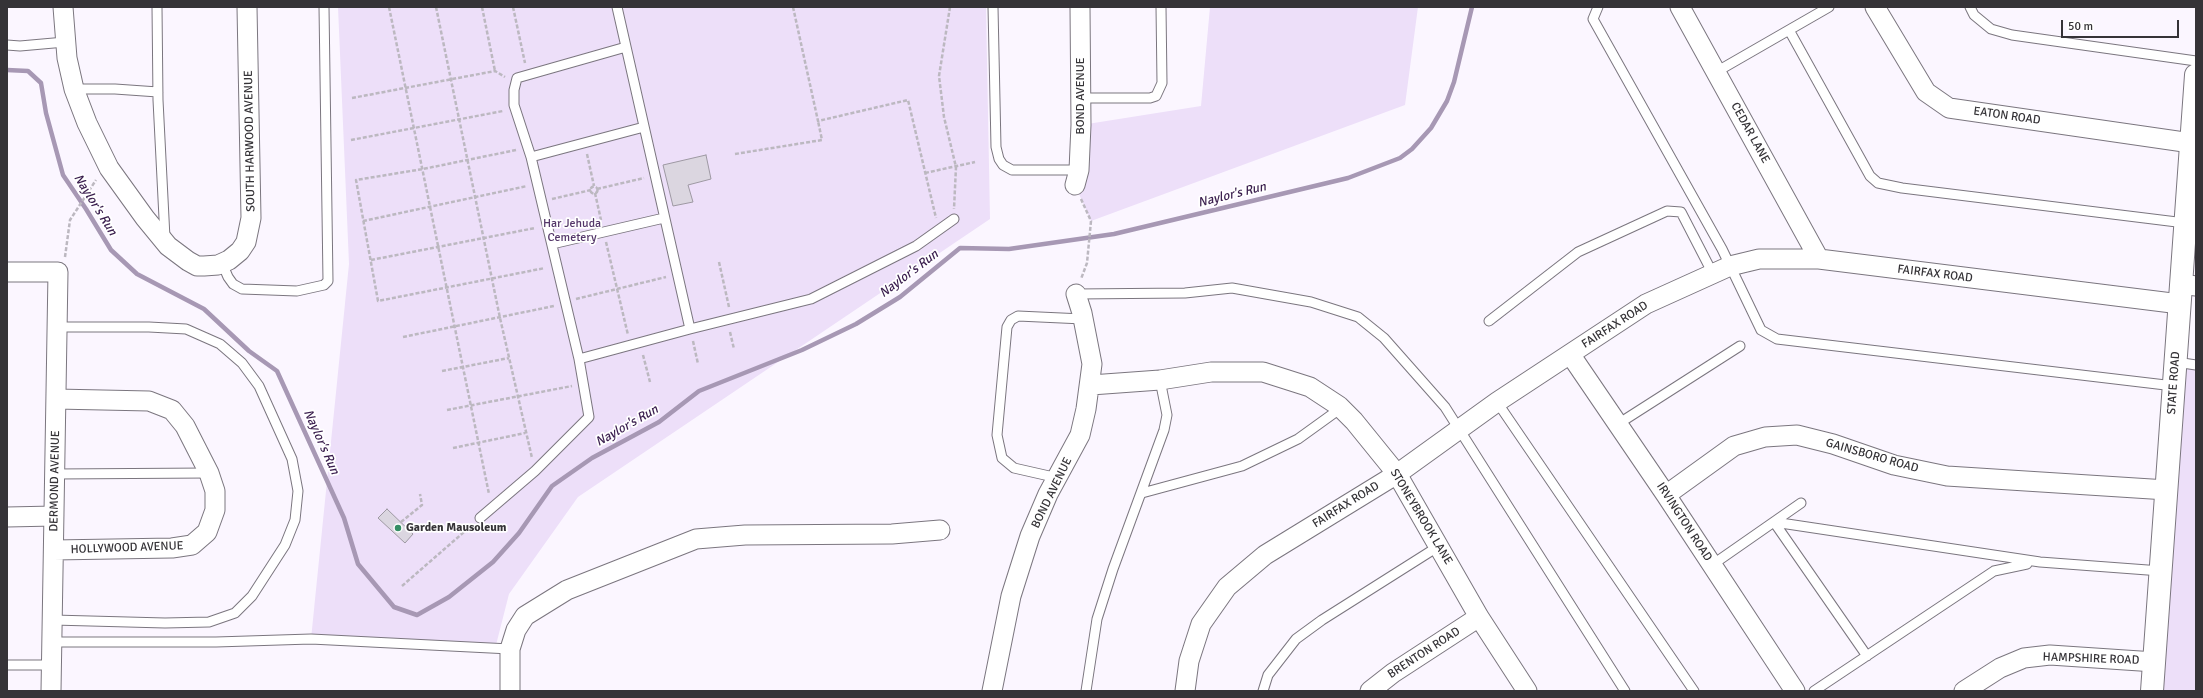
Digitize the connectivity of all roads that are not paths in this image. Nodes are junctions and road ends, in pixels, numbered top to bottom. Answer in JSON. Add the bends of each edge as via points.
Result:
{"nodes":[{"id":1,"x":63,"y":7,"type":"edge"},
{"id":2,"x":157,"y":7,"type":"edge"},
{"id":3,"x":247,"y":7,"type":"edge"},
{"id":4,"x":324,"y":7,"type":"edge"},
{"id":5,"x":617,"y":7,"type":"edge"},
{"id":6,"x":994,"y":7,"type":"edge"},
{"id":7,"x":1080,"y":7,"type":"edge"},
{"id":8,"x":1161,"y":7,"type":"edge"},
{"id":9,"x":1598,"y":7,"type":"edge"},
{"id":10,"x":1680,"y":7,"type":"edge"},
{"id":11,"x":1829,"y":7,"type":"edge"},
{"id":12,"x":1875,"y":7,"type":"edge"},
{"id":13,"x":1970,"y":7,"type":"edge"},
{"id":14,"x":1789,"y":30,"type":"junction"},
{"id":15,"x":65,"y":42,"type":"junction"},
{"id":16,"x":7,"y":45,"type":"edge"},
{"id":17,"x":626,"y":47,"type":"junction"},
{"id":18,"x":2196,"y":61,"type":"edge"},
{"id":19,"x":1716,"y":72,"type":"junction"},
{"id":20,"x":2196,"y":75,"type":"edge"},
{"id":21,"x":74,"y":90,"type":"junction"},
{"id":22,"x":158,"y":92,"type":"junction"},
{"id":23,"x":1081,"y":98,"type":"junction"},
{"id":24,"x":2195,"y":114,"type":"edge"},
{"id":25,"x":644,"y":127,"type":"junction"},
{"id":26,"x":2191,"y":144,"type":"junction"},
{"id":27,"x":531,"y":158,"type":"junction"},
{"id":28,"x":1077,"y":178,"type":"joint"},
{"id":29,"x":2192,"y":197,"type":"edge"},
{"id":30,"x":664,"y":218,"type":"junction"},
{"id":31,"x":954,"y":219,"type":"road end"},
{"id":32,"x":2185,"y":223,"type":"junction"},
{"id":33,"x":165,"y":242,"type":"junction"},
{"id":34,"x":552,"y":244,"type":"junction"},
{"id":35,"x":1819,"y":259,"type":"junction"},
{"id":36,"x":222,"y":263,"type":"junction"},
{"id":37,"x":1721,"y":270,"type":"junction"},
{"id":38,"x":7,"y":272,"type":"edge"},
{"id":39,"x":2186,"y":292,"type":"edge"},
{"id":40,"x":1076,"y":294,"type":"joint"},
{"id":41,"x":1083,"y":319,"type":"junction"},
{"id":42,"x":1489,"y":321,"type":"dead end"},
{"id":43,"x":57,"y":327,"type":"junction"},
{"id":44,"x":690,"y":329,"type":"junction"},
{"id":45,"x":1740,"y":346,"type":"dead end"},
{"id":46,"x":1570,"y":354,"type":"junction"},
{"id":47,"x":579,"y":359,"type":"junction"},
{"id":48,"x":2186,"y":363,"type":"edge"},
{"id":49,"x":1160,"y":380,"type":"junction"},
{"id":50,"x":1091,"y":385,"type":"junction"},
{"id":51,"x":2174,"y":386,"type":"junction"},
{"id":52,"x":56,"y":399,"type":"junction"},
{"id":53,"x":1497,"y":402,"type":"junction"},
{"id":54,"x":1341,"y":408,"type":"junction"},
{"id":55,"x":1618,"y":424,"type":"junction"},
{"id":56,"x":1458,"y":429,"type":"junction"},
{"id":57,"x":209,"y":473,"type":"junction"},
{"id":58,"x":55,"y":474,"type":"junction"},
{"id":59,"x":1397,"y":474,"type":"junction"},
{"id":60,"x":1058,"y":478,"type":"junction"},
{"id":61,"x":2167,"y":490,"type":"junction"},
{"id":62,"x":1142,"y":493,"type":"junction"},
{"id":63,"x":1666,"y":494,"type":"junction"},
{"id":64,"x":1801,"y":503,"type":"dead end"},
{"id":65,"x":54,"y":516,"type":"junction"},
{"id":66,"x":7,"y":517,"type":"edge"},
{"id":67,"x":480,"y":518,"type":"road end"},
{"id":68,"x":1774,"y":522,"type":"junction"},
{"id":69,"x":940,"y":530,"type":"dead end"},
{"id":70,"x":1439,"y":546,"type":"junction"},
{"id":71,"x":54,"y":550,"type":"junction"},
{"id":72,"x":1986,"y":554,"type":"junction"},
{"id":73,"x":2040,"y":562,"type":"junction"},
{"id":74,"x":1712,"y":565,"type":"junction"},
{"id":75,"x":1994,"y":571,"type":"junction"},
{"id":76,"x":2161,"y":571,"type":"junction"},
{"id":77,"x":1480,"y":617,"type":"junction"},
{"id":78,"x":52,"y":620,"type":"junction"},
{"id":79,"x":52,"y":642,"type":"junction"},
{"id":80,"x":510,"y":649,"type":"junction"},
{"id":81,"x":1867,"y":656,"type":"junction"},
{"id":82,"x":2155,"y":662,"type":"junction"},
{"id":83,"x":7,"y":665,"type":"edge"},
{"id":84,"x":52,"y":665,"type":"junction"},
{"id":85,"x":1524,"y":690,"type":"edge"},
{"id":86,"x":51,"y":691,"type":"edge"},
{"id":87,"x":510,"y":691,"type":"edge"},
{"id":88,"x":992,"y":691,"type":"edge"},
{"id":89,"x":1086,"y":691,"type":"edge"},
{"id":90,"x":1185,"y":691,"type":"edge"},
{"id":91,"x":1263,"y":691,"type":"edge"},
{"id":92,"x":1370,"y":691,"type":"edge"},
{"id":93,"x":1626,"y":691,"type":"edge"},
{"id":94,"x":1694,"y":691,"type":"edge"},
{"id":95,"x":1795,"y":691,"type":"edge"},
{"id":96,"x":1814,"y":691,"type":"edge"},
{"id":97,"x":1964,"y":691,"type":"edge"},
{"id":98,"x":2152,"y":691,"type":"edge"}],
"edges":[{"from":1,"to":15,"type":"street"},
{"from":2,"to":22,"type":"lane"},
{"from":3,"to":36,"type":"street","name":"SOUTH HARWOOD AVENUE","via":[[251,218],[246,242],[240,251]]},
{"from":4,"to":36,"type":"lane","via":[[328,281],[324,285],[297,291],[242,288],[228,278]]},
{"from":5,"to":17,"type":"lane"},
{"from":6,"to":28,"type":"lane","via":[[996,148],[999,159],[1002,165],[1012,170]]},
{"from":7,"to":23,"type":"street","name":"BOND AVENUE"},
{"from":8,"to":23,"type":"lane","via":[[1162,83],[1156,96]]},
{"from":9,"to":37,"type":"lane","via":[[1593,18],[1722,249]]},
{"from":10,"to":19,"type":"street","name":"CEDAR LANE"},
{"from":11,"to":14,"type":"lane"},
{"from":12,"to":26,"type":"street","name":"EATON ROAD","via":[[1926,92],[1949,108]]},
{"from":13,"to":18,"type":"lane","via":[[1974,15],[1991,29],[2012,35]]},
{"from":14,"to":19,"type":"lane"},
{"from":14,"to":32,"type":"lane","via":[[1870,176],[1878,184]]},
{"from":15,"to":16,"type":"lane"},
{"from":15,"to":21,"type":"street"},
{"from":17,"to":25,"type":"lane"},
{"from":17,"to":27,"type":"lane","via":[[517,78],[514,90],[515,108]]},
{"from":19,"to":35,"type":"street","name":"CEDAR LANE"},
{"from":20,"to":24,"type":"main road","name":"STATE ROAD"},
{"from":21,"to":22,"type":"lane"},
{"from":21,"to":33,"type":"street","via":[[109,168]]},
{"from":22,"to":33,"type":"lane"},
{"from":23,"to":28,"type":"street","name":"BOND AVENUE"},
{"from":24,"to":26,"type":"main road","name":"STATE ROAD"},
{"from":25,"to":27,"type":"lane"},
{"from":25,"to":30,"type":"lane"},
{"from":26,"to":29,"type":"main road","name":"STATE ROAD"},
{"from":27,"to":34,"type":"lane"},
{"from":29,"to":32,"type":"main road","name":"STATE ROAD"},
{"from":30,"to":34,"type":"lane"},
{"from":30,"to":44,"type":"lane"},
{"from":31,"to":44,"type":"lane","via":[[916,246],[811,299]]},
{"from":32,"to":39,"type":"main road","name":"STATE ROAD"},
{"from":33,"to":36,"type":"street","via":[[180,257],[197,266]]},
{"from":34,"to":47,"type":"lane"},
{"from":35,"to":37,"type":"street","name":"FAIRFAX ROAD","via":[[1759,259]]},
{"from":35,"to":39,"type":"street","name":"FAIRFAX ROAD"},
{"from":37,"to":42,"type":"lane","via":[[1681,212],[1667,211],[1578,252]]},
{"from":37,"to":46,"type":"street","name":"FAIRFAX ROAD","via":[[1646,304]]},
{"from":37,"to":51,"type":"lane","via":[[1761,330],[1777,339]]},
{"from":38,"to":43,"type":"street","name":"DERMOND AVENUE","via":[[58,272]]},
{"from":39,"to":48,"type":"main road","name":"STATE ROAD"},
{"from":40,"to":41,"type":"street","name":"BOND AVENUE"},
{"from":40,"to":56,"type":"lane","via":[[1185,293],[1232,288],[1311,302],[1358,317],[1384,338],[1445,407]]},
{"from":41,"to":50,"type":"street","name":"BOND AVENUE","via":[[1092,364]]},
{"from":41,"to":60,"type":"lane","via":[[1018,316],[1011,320],[1007,327],[997,435],[1002,458],[1014,468]]},
{"from":43,"to":52,"type":"street","name":"DERMOND AVENUE"},
{"from":43,"to":78,"type":"lane","via":[[186,329],[220,344],[242,363],[259,386],[292,459],[298,491],[295,520],[285,545],[252,596],[235,613],[209,622]]},
{"from":44,"to":47,"type":"lane"},
{"from":45,"to":55,"type":"lane"},
{"from":46,"to":53,"type":"street","name":"FAIRFAX ROAD"},
{"from":46,"to":55,"type":"street","name":"IRVINGTON ROAD"},
{"from":47,"to":67,"type":"lane","via":[[589,417],[535,471]]},
{"from":48,"to":51,"type":"main road","name":"STATE ROAD"},
{"from":49,"to":50,"type":"street","name":"STONEYBROOK LANE"},
{"from":49,"to":54,"type":"street","name":"STONEYBROOK LANE","via":[[1211,372],[1263,372],[1310,388]]},
{"from":49,"to":62,"type":"lane","via":[[1167,415]]},
{"from":50,"to":60,"type":"street","name":"BOND AVENUE","via":[[1080,435]]},
{"from":51,"to":61,"type":"main road","name":"STATE ROAD"},
{"from":52,"to":57,"type":"street","name":"HOLLYWOOD AVENUE","via":[[149,401],[172,410],[185,426]]},
{"from":52,"to":58,"type":"street","name":"DERMOND AVENUE"},
{"from":53,"to":56,"type":"street","name":"FAIRFAX ROAD"},
{"from":53,"to":94,"type":"lane"},
{"from":54,"to":59,"type":"street","name":"STONEYBROOK LANE"},
{"from":54,"to":62,"type":"lane","via":[[1298,440],[1242,466]]},
{"from":55,"to":63,"type":"street","name":"IRVINGTON ROAD"},
{"from":56,"to":59,"type":"street","name":"FAIRFAX ROAD"},
{"from":56,"to":93,"type":"lane"},
{"from":57,"to":58,"type":"lane"},
{"from":57,"to":71,"type":"street","name":"HOLLYWOOD AVENUE","via":[[215,491],[215,510],[207,532],[192,545],[172,548]]},
{"from":58,"to":65,"type":"street","name":"DERMOND AVENUE"},
{"from":59,"to":70,"type":"street","name":"STONEYBROOK LANE"},
{"from":59,"to":90,"type":"street","name":"FAIRFAX ROAD","via":[[1265,555],[1227,587],[1201,624],[1190,661]]},
{"from":60,"to":88,"type":"street","name":"BOND AVENUE","via":[[1039,515],[1013,589]]},
{"from":61,"to":63,"type":"street","name":"GAINSBORO ROAD","via":[[1947,476],[1894,465],[1797,435],[1765,437],[1734,446]]},
{"from":61,"to":76,"type":"main road","name":"STATE ROAD"},
{"from":62,"to":89,"type":"lane","via":[[1097,619]]},
{"from":63,"to":74,"type":"street","name":"IRVINGTON ROAD"},
{"from":64,"to":68,"type":"lane"},
{"from":65,"to":66,"type":"street"},
{"from":65,"to":71,"type":"street","name":"DERMOND AVENUE"},
{"from":68,"to":72,"type":"lane"},
{"from":68,"to":74,"type":"lane"},
{"from":68,"to":81,"type":"lane"},
{"from":69,"to":80,"type":"street","via":[[892,534],[744,534],[696,539],[567,590],[525,616],[516,630]]},
{"from":70,"to":77,"type":"street","name":"STONEYBROOK LANE"},
{"from":70,"to":91,"type":"lane","via":[[1296,639],[1268,675]]},
{"from":71,"to":78,"type":"street","name":"DERMOND AVENUE"},
{"from":72,"to":73,"type":"lane"},
{"from":72,"to":75,"type":"lane","via":[[1994,560]]},
{"from":73,"to":75,"type":"lane"},
{"from":73,"to":76,"type":"lane"},
{"from":74,"to":95,"type":"street","name":"IRVINGTON ROAD"},
{"from":75,"to":81,"type":"lane"},
{"from":76,"to":82,"type":"main road","name":"STATE ROAD"},
{"from":77,"to":85,"type":"street","name":"STONEYBROOK LANE"},
{"from":77,"to":92,"type":"street","name":"BRENTON ROAD","via":[[1393,673]]},
{"from":78,"to":79,"type":"street","name":"DERMOND AVENUE"},
{"from":79,"to":80,"type":"lane","via":[[311,639]]},
{"from":79,"to":84,"type":"street","name":"DERMOND AVENUE"},
{"from":80,"to":87,"type":"street"},
{"from":81,"to":96,"type":"lane"},
{"from":82,"to":97,"type":"street","name":"HAMPSHIRE ROAD","via":[[2050,655],[2024,658],[2000,668]]},
{"from":82,"to":98,"type":"main road","name":"STATE ROAD"},
{"from":83,"to":84,"type":"lane"},
{"from":84,"to":86,"type":"street","name":"DERMOND AVENUE"}]}
